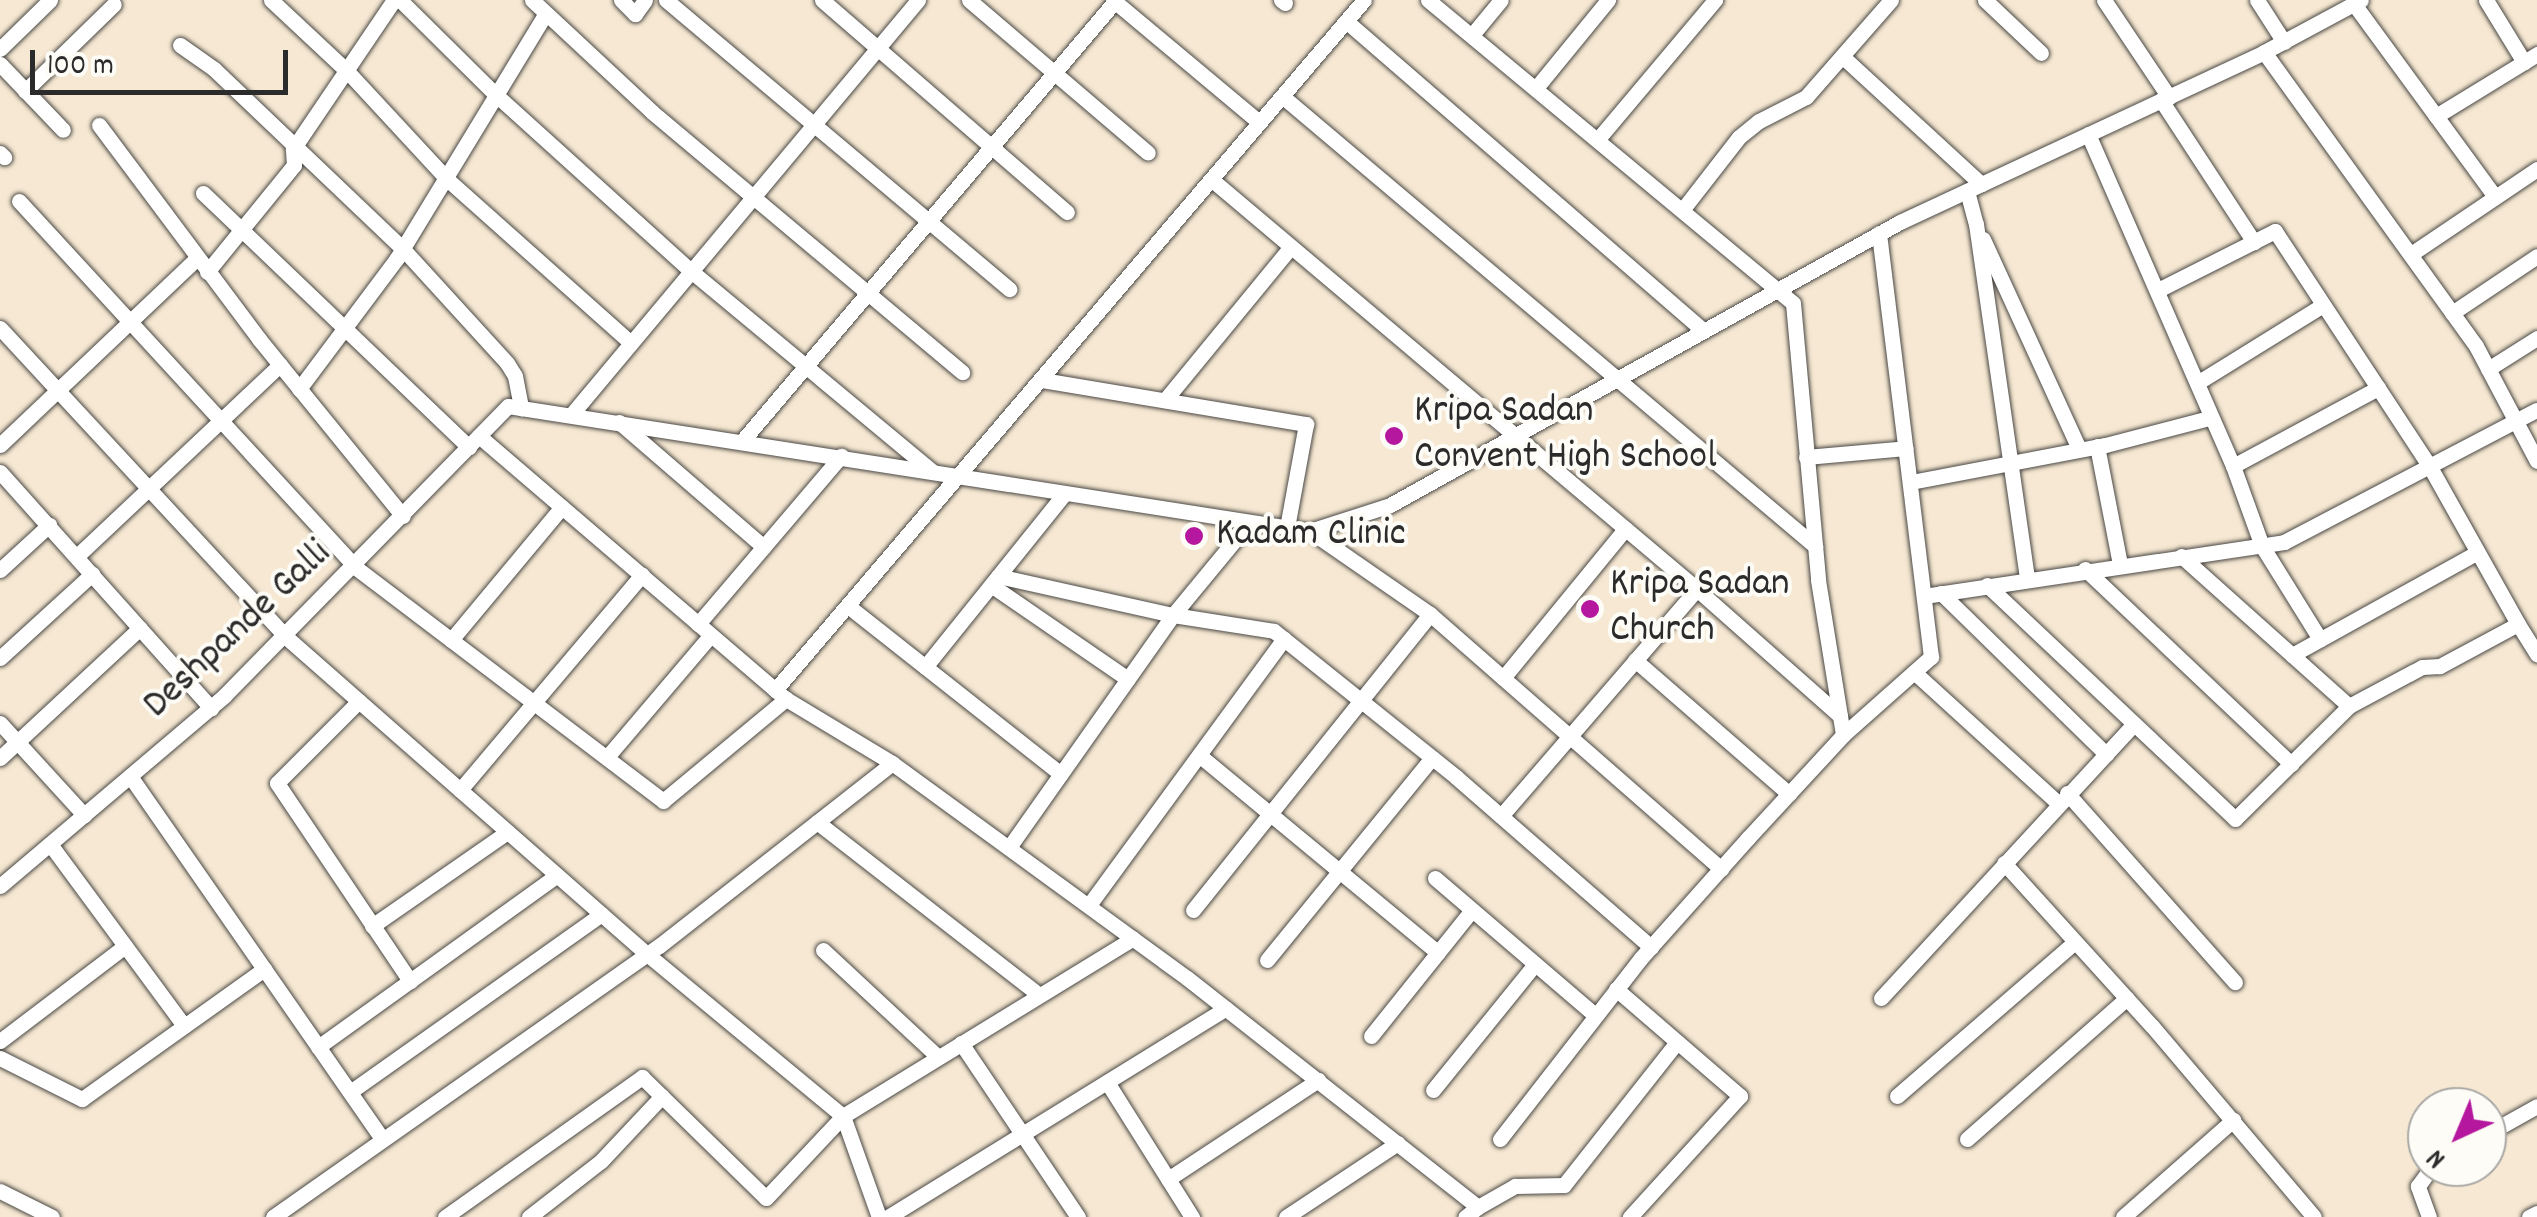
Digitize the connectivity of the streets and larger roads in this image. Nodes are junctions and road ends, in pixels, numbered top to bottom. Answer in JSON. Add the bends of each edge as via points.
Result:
{"nodes":[{"id":1,"x":50,"y":0,"type":"edge"},
{"id":2,"x":272,"y":0,"type":"edge"},
{"id":3,"x":397,"y":0,"type":"edge"},
{"id":4,"x":532,"y":0,"type":"edge"},
{"id":5,"x":621,"y":0,"type":"edge"},
{"id":6,"x":645,"y":0,"type":"edge"},
{"id":7,"x":666,"y":0,"type":"edge"},
{"id":8,"x":822,"y":0,"type":"edge"},
{"id":9,"x":918,"y":0,"type":"edge"},
{"id":10,"x":968,"y":0,"type":"edge"},
{"id":11,"x":1115,"y":0,"type":"edge"},
{"id":12,"x":1364,"y":0,"type":"edge"},
{"id":13,"x":1428,"y":0,"type":"edge"},
{"id":14,"x":1501,"y":0,"type":"edge"},
{"id":15,"x":1608,"y":0,"type":"edge"},
{"id":16,"x":1715,"y":0,"type":"edge"},
{"id":17,"x":1891,"y":0,"type":"edge"},
{"id":18,"x":1985,"y":0,"type":"edge"},
{"id":19,"x":2104,"y":0,"type":"edge"},
{"id":20,"x":2257,"y":0,"type":"edge"},
{"id":21,"x":2486,"y":0,"type":"edge"},
{"id":22,"x":2358,"y":2,"type":"edge"},
{"id":23,"x":114,"y":4,"type":"dead end"},
{"id":24,"x":545,"y":14,"type":"junction"},
{"id":25,"x":1346,"y":21,"type":"junction"},
{"id":26,"x":1472,"y":36,"type":"junction"},
{"id":27,"x":2284,"y":42,"type":"junction"},
{"id":28,"x":180,"y":44,"type":"dead end"},
{"id":29,"x":879,"y":47,"type":"junction"},
{"id":30,"x":0,"y":49,"type":"edge"},
{"id":31,"x":2264,"y":52,"type":"junction"},
{"id":32,"x":2040,"y":53,"type":"dead end"},
{"id":33,"x":1843,"y":57,"type":"junction"},
{"id":34,"x":2530,"y":58,"type":"edge"},
{"id":35,"x":0,"y":64,"type":"edge"},
{"id":36,"x":347,"y":71,"type":"junction"},
{"id":37,"x":1054,"y":73,"type":"junction"},
{"id":38,"x":1536,"y":88,"type":"junction"},
{"id":39,"x":25,"y":91,"type":"junction"},
{"id":40,"x":495,"y":94,"type":"junction"},
{"id":41,"x":1282,"y":96,"type":"junction"},
{"id":42,"x":2165,"y":98,"type":"junction"},
{"id":43,"x":2436,"y":116,"type":"junction"},
{"id":44,"x":1259,"y":122,"type":"junction"},
{"id":45,"x":100,"y":125,"type":"dead end"},
{"id":46,"x":813,"y":126,"type":"junction"},
{"id":47,"x":63,"y":130,"type":"dead end"},
{"id":48,"x":2088,"y":134,"type":"junction"},
{"id":49,"x":1598,"y":139,"type":"junction"},
{"id":50,"x":990,"y":147,"type":"junction"},
{"id":51,"x":293,"y":149,"type":"junction"},
{"id":52,"x":1148,"y":153,"type":"dead end"},
{"id":53,"x":2537,"y":169,"type":"edge"},
{"id":54,"x":1211,"y":179,"type":"junction"},
{"id":55,"x":448,"y":180,"type":"junction"},
{"id":56,"x":1974,"y":187,"type":"junction"},
{"id":57,"x":203,"y":193,"type":"dead end"},
{"id":58,"x":754,"y":196,"type":"junction"},
{"id":59,"x":2495,"y":197,"type":"junction"},
{"id":60,"x":19,"y":201,"type":"dead end"},
{"id":61,"x":1683,"y":209,"type":"junction"},
{"id":62,"x":1068,"y":212,"type":"dead end"},
{"id":63,"x":928,"y":220,"type":"junction"},
{"id":64,"x":1976,"y":224,"type":"junction"},
{"id":65,"x":241,"y":230,"type":"junction"},
{"id":66,"x":1878,"y":233,"type":"junction"},
{"id":67,"x":2254,"y":242,"type":"junction"},
{"id":68,"x":1290,"y":248,"type":"junction"},
{"id":69,"x":403,"y":249,"type":"junction"},
{"id":70,"x":2411,"y":254,"type":"junction"},
{"id":71,"x":2537,"y":256,"type":"edge"},
{"id":72,"x":202,"y":265,"type":"junction"},
{"id":73,"x":692,"y":271,"type":"junction"},
{"id":74,"x":1776,"y":288,"type":"junction"},
{"id":75,"x":1009,"y":289,"type":"dead end"},
{"id":76,"x":2158,"y":290,"type":"junction"},
{"id":77,"x":866,"y":291,"type":"junction"},
{"id":78,"x":2323,"y":304,"type":"junction"},
{"id":79,"x":2452,"y":313,"type":"junction"},
{"id":80,"x":128,"y":323,"type":"junction"},
{"id":81,"x":0,"y":328,"type":"edge"},
{"id":82,"x":344,"y":328,"type":"junction"},
{"id":83,"x":1701,"y":329,"type":"junction"},
{"id":84,"x":2537,"y":338,"type":"edge"},
{"id":85,"x":631,"y":343,"type":"junction"},
{"id":86,"x":804,"y":363,"type":"junction"},
{"id":87,"x":280,"y":365,"type":"junction"},
{"id":88,"x":2488,"y":370,"type":"junction"},
{"id":89,"x":962,"y":372,"type":"dead end"},
{"id":90,"x":1613,"y":378,"type":"junction"},
{"id":91,"x":1042,"y":380,"type":"junction"},
{"id":92,"x":2197,"y":383,"type":"junction"},
{"id":93,"x":2378,"y":388,"type":"junction"},
{"id":94,"x":299,"y":389,"type":"junction"},
{"id":95,"x":56,"y":392,"type":"junction"},
{"id":96,"x":1165,"y":400,"type":"junction"},
{"id":97,"x":514,"y":407,"type":"junction"},
{"id":98,"x":2537,"y":410,"type":"edge"},
{"id":99,"x":571,"y":415,"type":"junction"},
{"id":100,"x":2209,"y":418,"type":"junction"},
{"id":101,"x":618,"y":422,"type":"junction"},
{"id":102,"x":220,"y":423,"type":"junction"},
{"id":103,"x":2517,"y":423,"type":"junction"},
{"id":104,"x":1511,"y":436,"type":"junction"},
{"id":105,"x":743,"y":440,"type":"junction"},
{"id":106,"x":474,"y":442,"type":"junction"},
{"id":107,"x":0,"y":445,"type":"edge"},
{"id":108,"x":2097,"y":446,"type":"junction"},
{"id":109,"x":1906,"y":448,"type":"junction"},
{"id":110,"x":2079,"y":449,"type":"junction"},
{"id":111,"x":841,"y":456,"type":"junction"},
{"id":112,"x":1806,"y":456,"type":"junction"},
{"id":113,"x":2010,"y":461,"type":"junction"},
{"id":114,"x":2537,"y":461,"type":"edge"},
{"id":115,"x":2233,"y":466,"type":"junction"},
{"id":116,"x":2430,"y":467,"type":"junction"},
{"id":117,"x":932,"y":472,"type":"junction"},
{"id":118,"x":961,"y":476,"type":"junction"},
{"id":119,"x":3,"y":482,"type":"edge"},
{"id":120,"x":1911,"y":482,"type":"junction"},
{"id":121,"x":148,"y":491,"type":"junction"},
{"id":122,"x":1064,"y":494,"type":"junction"},
{"id":123,"x":562,"y":508,"type":"junction"},
{"id":124,"x":403,"y":516,"type":"junction"},
{"id":125,"x":1248,"y":524,"type":"junction"},
{"id":126,"x":49,"y":525,"type":"junction"},
{"id":127,"x":1287,"y":528,"type":"junction"},
{"id":128,"x":1625,"y":529,"type":"junction"},
{"id":129,"x":1310,"y":531,"type":"junction"},
{"id":130,"x":1814,"y":546,"type":"junction"},
{"id":131,"x":2262,"y":546,"type":"junction"},
{"id":132,"x":764,"y":547,"type":"junction"},
{"id":133,"x":2476,"y":553,"type":"junction"},
{"id":134,"x":77,"y":556,"type":"junction"},
{"id":135,"x":2181,"y":556,"type":"junction"},
{"id":136,"x":2120,"y":564,"type":"junction"},
{"id":137,"x":355,"y":567,"type":"junction"},
{"id":138,"x":2085,"y":569,"type":"junction"},
{"id":139,"x":0,"y":570,"type":"edge"},
{"id":140,"x":92,"y":574,"type":"junction"},
{"id":141,"x":642,"y":575,"type":"junction"},
{"id":142,"x":2026,"y":578,"type":"junction"},
{"id":143,"x":995,"y":580,"type":"junction"},
{"id":144,"x":1986,"y":585,"type":"junction"},
{"id":145,"x":1697,"y":589,"type":"junction"},
{"id":146,"x":1932,"y":594,"type":"junction"},
{"id":147,"x":848,"y":606,"type":"junction"},
{"id":148,"x":1430,"y":614,"type":"junction"},
{"id":149,"x":1173,"y":615,"type":"junction"},
{"id":150,"x":698,"y":624,"type":"junction"},
{"id":151,"x":2518,"y":624,"type":"junction"},
{"id":152,"x":140,"y":628,"type":"junction"},
{"id":153,"x":712,"y":635,"type":"junction"},
{"id":154,"x":286,"y":637,"type":"junction"},
{"id":155,"x":1284,"y":639,"type":"junction"},
{"id":156,"x":2320,"y":639,"type":"junction"},
{"id":157,"x":450,"y":640,"type":"junction"},
{"id":158,"x":2292,"y":654,"type":"junction"},
{"id":159,"x":2537,"y":654,"type":"edge"},
{"id":160,"x":0,"y":658,"type":"edge"},
{"id":161,"x":1635,"y":660,"type":"junction"},
{"id":162,"x":925,"y":667,"type":"junction"},
{"id":163,"x":1914,"y":672,"type":"junction"},
{"id":164,"x":1503,"y":678,"type":"junction"},
{"id":165,"x":1128,"y":679,"type":"junction"},
{"id":166,"x":781,"y":694,"type":"junction"},
{"id":167,"x":1361,"y":700,"type":"junction"},
{"id":168,"x":359,"y":701,"type":"junction"},
{"id":169,"x":534,"y":702,"type":"junction"},
{"id":170,"x":2349,"y":706,"type":"junction"},
{"id":171,"x":210,"y":708,"type":"junction"},
{"id":172,"x":1840,"y":716,"type":"junction"},
{"id":173,"x":0,"y":723,"type":"edge"},
{"id":174,"x":2134,"y":724,"type":"junction"},
{"id":175,"x":1843,"y":734,"type":"junction"},
{"id":176,"x":1570,"y":736,"type":"junction"},
{"id":177,"x":18,"y":743,"type":"junction"},
{"id":178,"x":2106,"y":754,"type":"junction"},
{"id":179,"x":1199,"y":755,"type":"junction"},
{"id":180,"x":607,"y":756,"type":"junction"},
{"id":181,"x":0,"y":758,"type":"edge"},
{"id":182,"x":1432,"y":758,"type":"junction"},
{"id":183,"x":892,"y":762,"type":"junction"},
{"id":184,"x":2291,"y":764,"type":"junction"},
{"id":185,"x":1061,"y":774,"type":"junction"},
{"id":186,"x":130,"y":776,"type":"junction"},
{"id":187,"x":460,"y":790,"type":"junction"},
{"id":188,"x":1789,"y":794,"type":"junction"},
{"id":189,"x":2062,"y":798,"type":"junction"},
{"id":190,"x":1270,"y":814,"type":"junction"},
{"id":191,"x":84,"y":816,"type":"junction"},
{"id":192,"x":1501,"y":816,"type":"junction"},
{"id":193,"x":817,"y":822,"type":"junction"},
{"id":194,"x":507,"y":832,"type":"junction"},
{"id":195,"x":50,"y":844,"type":"junction"},
{"id":196,"x":1010,"y":846,"type":"junction"},
{"id":197,"x":2004,"y":863,"type":"junction"},
{"id":198,"x":1721,"y":869,"type":"junction"},
{"id":199,"x":1340,"y":872,"type":"junction"},
{"id":200,"x":557,"y":875,"type":"junction"},
{"id":201,"x":1435,"y":878,"type":"dead end"},
{"id":202,"x":0,"y":886,"type":"edge"},
{"id":203,"x":1089,"y":904,"type":"junction"},
{"id":204,"x":1194,"y":910,"type":"dead end"},
{"id":205,"x":1472,"y":910,"type":"junction"},
{"id":206,"x":601,"y":914,"type":"junction"},
{"id":207,"x":372,"y":926,"type":"junction"},
{"id":208,"x":1134,"y":938,"type":"junction"},
{"id":209,"x":2075,"y":942,"type":"junction"},
{"id":210,"x":125,"y":946,"type":"junction"},
{"id":211,"x":1651,"y":947,"type":"junction"},
{"id":212,"x":823,"y":950,"type":"dead end"},
{"id":213,"x":1438,"y":953,"type":"junction"},
{"id":214,"x":646,"y":954,"type":"junction"},
{"id":215,"x":1267,"y":960,"type":"dead end"},
{"id":216,"x":1536,"y":964,"type":"junction"},
{"id":217,"x":264,"y":968,"type":"junction"},
{"id":218,"x":410,"y":981,"type":"junction"},
{"id":219,"x":2235,"y":982,"type":"dead end"},
{"id":220,"x":1616,"y":989,"type":"junction"},
{"id":221,"x":1039,"y":996,"type":"junction"},
{"id":222,"x":1882,"y":998,"type":"dead end"},
{"id":223,"x":2126,"y":998,"type":"junction"},
{"id":224,"x":1226,"y":1008,"type":"junction"},
{"id":225,"x":1595,"y":1015,"type":"junction"},
{"id":226,"x":184,"y":1026,"type":"junction"},
{"id":227,"x":1371,"y":1036,"type":"dead end"},
{"id":228,"x":0,"y":1041,"type":"edge"},
{"id":229,"x":1677,"y":1042,"type":"junction"},
{"id":230,"x":961,"y":1043,"type":"junction"},
{"id":231,"x":318,"y":1047,"type":"junction"},
{"id":232,"x":938,"y":1057,"type":"junction"},
{"id":233,"x":0,"y":1058,"type":"edge"},
{"id":234,"x":1318,"y":1080,"type":"junction"},
{"id":235,"x":1107,"y":1082,"type":"junction"},
{"id":236,"x":1433,"y":1090,"type":"dead end"},
{"id":237,"x":350,"y":1092,"type":"junction"},
{"id":238,"x":662,"y":1096,"type":"junction"},
{"id":239,"x":1897,"y":1096,"type":"dead end"},
{"id":240,"x":2537,"y":1106,"type":"edge"},
{"id":241,"x":842,"y":1116,"type":"junction"},
{"id":242,"x":2233,"y":1120,"type":"junction"},
{"id":243,"x":2507,"y":1123,"type":"edge"},
{"id":244,"x":1022,"y":1134,"type":"junction"},
{"id":245,"x":382,"y":1138,"type":"junction"},
{"id":246,"x":1500,"y":1138,"type":"dead end"},
{"id":247,"x":1968,"y":1140,"type":"dead end"},
{"id":248,"x":1398,"y":1143,"type":"junction"},
{"id":249,"x":1168,"y":1179,"type":"junction"},
{"id":250,"x":2418,"y":1187,"type":"edge"},
{"id":251,"x":0,"y":1191,"type":"edge"},
{"id":252,"x":1472,"y":1212,"type":"edge"},
{"id":253,"x":2537,"y":1213,"type":"edge"},
{"id":254,"x":42,"y":1215,"type":"edge"},
{"id":255,"x":272,"y":1217,"type":"edge"},
{"id":256,"x":445,"y":1217,"type":"edge"},
{"id":257,"x":529,"y":1217,"type":"edge"},
{"id":258,"x":879,"y":1217,"type":"edge"},
{"id":259,"x":888,"y":1217,"type":"edge"},
{"id":260,"x":1078,"y":1217,"type":"edge"},
{"id":261,"x":1192,"y":1217,"type":"edge"},
{"id":262,"x":1286,"y":1217,"type":"edge"},
{"id":263,"x":1630,"y":1217,"type":"edge"},
{"id":264,"x":2122,"y":1217,"type":"edge"},
{"id":265,"x":2314,"y":1217,"type":"edge"},
{"id":266,"x":2428,"y":1217,"type":"edge"},
{"id":267,"x":2529,"y":1217,"type":"edge"}],
"edges":[{"from":1,"to":30,"type":"street"},
{"from":2,"to":36,"type":"street"},
{"from":3,"to":36,"type":"street"},
{"from":3,"to":40,"type":"street"},
{"from":4,"to":24,"type":"street"},
{"from":5,"to":6,"type":"street","via":[[635,14]]},
{"from":7,"to":46,"type":"street"},
{"from":8,"to":29,"type":"street"},
{"from":9,"to":29,"type":"street"},
{"from":10,"to":37,"type":"street"},
{"from":11,"to":37,"type":"street"},
{"from":11,"to":44,"type":"street"},
{"from":12,"to":25,"type":"street"},
{"from":13,"to":26,"type":"street"},
{"from":14,"to":26,"type":"street"},
{"from":15,"to":38,"type":"street"},
{"from":16,"to":49,"type":"street"},
{"from":17,"to":33,"type":"street"},
{"from":18,"to":32,"type":"street"},
{"from":19,"to":42,"type":"street"},
{"from":20,"to":27,"type":"street"},
{"from":21,"to":34,"type":"street"},
{"from":22,"to":27,"type":"street"},
{"from":22,"to":43,"type":"street"},
{"from":23,"to":39,"type":"street"},
{"from":24,"to":40,"type":"street"},
{"from":24,"to":58,"type":"street"},
{"from":25,"to":41,"type":"street"},
{"from":25,"to":83,"type":"street"},
{"from":26,"to":38,"type":"street"},
{"from":27,"to":31,"type":"street"},
{"from":28,"to":51,"type":"street"},
{"from":29,"to":46,"type":"street"},
{"from":29,"to":50,"type":"street"},
{"from":31,"to":42,"type":"street"},
{"from":31,"to":70,"type":"street"},
{"from":33,"to":56,"type":"street"},
{"from":33,"to":61,"type":"street","via":[[1794,107],[1739,138]]},
{"from":34,"to":43,"type":"street"},
{"from":35,"to":39,"type":"street"},
{"from":36,"to":51,"type":"street"},
{"from":36,"to":55,"type":"street"},
{"from":37,"to":50,"type":"street"},
{"from":37,"to":52,"type":"street"},
{"from":38,"to":49,"type":"street"},
{"from":39,"to":47,"type":"street"},
{"from":40,"to":55,"type":"street"},
{"from":40,"to":73,"type":"street"},
{"from":41,"to":44,"type":"street"},
{"from":41,"to":90,"type":"street"},
{"from":42,"to":48,"type":"street"},
{"from":42,"to":67,"type":"street"},
{"from":43,"to":59,"type":"street"},
{"from":44,"to":54,"type":"street"},
{"from":45,"to":72,"type":"street"},
{"from":46,"to":58,"type":"street"},
{"from":46,"to":63,"type":"street"},
{"from":48,"to":56,"type":"street"},
{"from":48,"to":76,"type":"street"},
{"from":49,"to":61,"type":"street"},
{"from":50,"to":62,"type":"street"},
{"from":50,"to":63,"type":"street"},
{"from":51,"to":65,"type":"street","via":[[294,165]]},
{"from":51,"to":69,"type":"street"},
{"from":53,"to":59,"type":"street"},
{"from":54,"to":68,"type":"street"},
{"from":54,"to":91,"type":"street"},
{"from":55,"to":69,"type":"street"},
{"from":55,"to":85,"type":"street"},
{"from":56,"to":64,"type":"street"},
{"from":56,"to":66,"type":"street"},
{"from":57,"to":65,"type":"street"},
{"from":58,"to":73,"type":"street"},
{"from":58,"to":77,"type":"street"},
{"from":59,"to":70,"type":"street"},
{"from":60,"to":80,"type":"street"},
{"from":61,"to":74,"type":"street"},
{"from":63,"to":75,"type":"street"},
{"from":63,"to":77,"type":"street"},
{"from":64,"to":110,"type":"street"},
{"from":64,"to":113,"type":"street"},
{"from":65,"to":72,"type":"street"},
{"from":65,"to":82,"type":"street"},
{"from":66,"to":74,"type":"street"},
{"from":66,"to":109,"type":"street"},
{"from":67,"to":76,"type":"street"},
{"from":67,"to":78,"type":"street","via":[[2275,231]]},
{"from":68,"to":96,"type":"street"},
{"from":68,"to":104,"type":"street"},
{"from":69,"to":82,"type":"street"},
{"from":69,"to":97,"type":"street","via":[[506,363],[514,376]]},
{"from":70,"to":79,"type":"street"},
{"from":71,"to":79,"type":"street"},
{"from":72,"to":80,"type":"street"},
{"from":72,"to":87,"type":"street"},
{"from":73,"to":85,"type":"street"},
{"from":73,"to":86,"type":"street"},
{"from":74,"to":83,"type":"street"},
{"from":74,"to":112,"type":"street","via":[[1793,303]]},
{"from":76,"to":92,"type":"street"},
{"from":77,"to":86,"type":"street"},
{"from":77,"to":89,"type":"street"},
{"from":78,"to":92,"type":"street"},
{"from":78,"to":93,"type":"street"},
{"from":79,"to":88,"type":"street"},
{"from":80,"to":95,"type":"street"},
{"from":80,"to":102,"type":"street"},
{"from":81,"to":95,"type":"street"},
{"from":82,"to":94,"type":"street"},
{"from":82,"to":106,"type":"street"},
{"from":83,"to":90,"type":"street"},
{"from":84,"to":88,"type":"street"},
{"from":85,"to":99,"type":"street"},
{"from":86,"to":105,"type":"street"},
{"from":86,"to":117,"type":"street"},
{"from":87,"to":94,"type":"street"},
{"from":87,"to":102,"type":"street"},
{"from":88,"to":103,"type":"street"},
{"from":90,"to":104,"type":"street"},
{"from":90,"to":130,"type":"street"},
{"from":91,"to":96,"type":"street"},
{"from":91,"to":118,"type":"street"},
{"from":92,"to":100,"type":"street"},
{"from":93,"to":115,"type":"street"},
{"from":93,"to":116,"type":"street"},
{"from":94,"to":124,"type":"street"},
{"from":95,"to":107,"type":"street"},
{"from":95,"to":121,"type":"street"},
{"from":96,"to":127,"type":"street","via":[[1306,424]]},
{"from":97,"to":99,"type":"street"},
{"from":97,"to":106,"type":"street","name":"Deshpande Galli"},
{"from":98,"to":103,"type":"street"},
{"from":99,"to":101,"type":"street"},
{"from":100,"to":108,"type":"street"},
{"from":100,"to":115,"type":"street"},
{"from":101,"to":105,"type":"street"},
{"from":101,"to":132,"type":"street"},
{"from":102,"to":121,"type":"street"},
{"from":102,"to":137,"type":"street"},
{"from":103,"to":114,"type":"street"},
{"from":103,"to":116,"type":"street"},
{"from":104,"to":128,"type":"street"},
{"from":104,"to":129,"type":"street","via":[[1390,504]]},
{"from":105,"to":111,"type":"street"},
{"from":106,"to":123,"type":"street"},
{"from":106,"to":124,"type":"street","name":"Deshpande Galli"},
{"from":108,"to":110,"type":"street"},
{"from":108,"to":136,"type":"street"},
{"from":109,"to":112,"type":"street"},
{"from":109,"to":120,"type":"street"},
{"from":110,"to":113,"type":"street"},
{"from":111,"to":117,"type":"street"},
{"from":111,"to":132,"type":"street"},
{"from":112,"to":130,"type":"street"},
{"from":113,"to":120,"type":"street"},
{"from":113,"to":142,"type":"street"},
{"from":115,"to":131,"type":"street"},
{"from":116,"to":131,"type":"street","via":[[2284,542]]},
{"from":116,"to":133,"type":"street"},
{"from":117,"to":118,"type":"street"},
{"from":118,"to":122,"type":"street"},
{"from":118,"to":147,"type":"street"},
{"from":119,"to":126,"type":"street"},
{"from":120,"to":146,"type":"street"},
{"from":121,"to":134,"type":"street"},
{"from":121,"to":154,"type":"street"},
{"from":122,"to":125,"type":"street"},
{"from":122,"to":143,"type":"street"},
{"from":123,"to":141,"type":"street"},
{"from":123,"to":157,"type":"street"},
{"from":124,"to":137,"type":"street","name":"Deshpande Galli"},
{"from":125,"to":127,"type":"street"},
{"from":125,"to":149,"type":"street"},
{"from":126,"to":134,"type":"street"},
{"from":126,"to":139,"type":"street"},
{"from":127,"to":129,"type":"street"},
{"from":128,"to":145,"type":"street"},
{"from":128,"to":164,"type":"street"},
{"from":129,"to":148,"type":"street"},
{"from":130,"to":172,"type":"street"},
{"from":131,"to":135,"type":"street"},
{"from":131,"to":156,"type":"street"},
{"from":132,"to":150,"type":"street"},
{"from":133,"to":151,"type":"street"},
{"from":133,"to":156,"type":"street"},
{"from":134,"to":140,"type":"street"},
{"from":135,"to":136,"type":"street"},
{"from":135,"to":158,"type":"street"},
{"from":136,"to":138,"type":"street"},
{"from":137,"to":154,"type":"street","name":"Deshpande Galli"},
{"from":137,"to":157,"type":"street"},
{"from":138,"to":142,"type":"street"},
{"from":138,"to":184,"type":"street"},
{"from":140,"to":152,"type":"street"},
{"from":140,"to":160,"type":"street"},
{"from":141,"to":150,"type":"street"},
{"from":141,"to":169,"type":"street"},
{"from":142,"to":144,"type":"street"},
{"from":143,"to":149,"type":"street"},
{"from":143,"to":162,"type":"street"},
{"from":143,"to":165,"type":"street"},
{"from":144,"to":146,"type":"street"},
{"from":144,"to":174,"type":"street"},
{"from":145,"to":161,"type":"street"},
{"from":145,"to":172,"type":"street"},
{"from":146,"to":163,"type":"street","via":[[1931,656]]},
{"from":146,"to":178,"type":"street"},
{"from":147,"to":162,"type":"street"},
{"from":147,"to":166,"type":"street"},
{"from":148,"to":164,"type":"street"},
{"from":148,"to":167,"type":"street"},
{"from":149,"to":155,"type":"street"},
{"from":149,"to":165,"type":"street"},
{"from":150,"to":153,"type":"street"},
{"from":151,"to":159,"type":"street"},
{"from":151,"to":170,"type":"street"},
{"from":152,"to":171,"type":"street"},
{"from":152,"to":177,"type":"street"},
{"from":153,"to":166,"type":"street"},
{"from":153,"to":180,"type":"street"},
{"from":154,"to":168,"type":"street"},
{"from":154,"to":171,"type":"street","name":"Deshpande Galli"},
{"from":155,"to":167,"type":"street"},
{"from":155,"to":179,"type":"street"},
{"from":156,"to":158,"type":"street"},
{"from":157,"to":169,"type":"street"},
{"from":158,"to":170,"type":"street"},
{"from":161,"to":176,"type":"street"},
{"from":161,"to":188,"type":"street"},
{"from":162,"to":185,"type":"street"},
{"from":163,"to":175,"type":"street"},
{"from":163,"to":189,"type":"street"},
{"from":164,"to":176,"type":"street"},
{"from":165,"to":185,"type":"street"},
{"from":166,"to":180,"type":"street","via":[[662,801]]},
{"from":166,"to":183,"type":"street"},
{"from":167,"to":182,"type":"street"},
{"from":167,"to":190,"type":"street"},
{"from":168,"to":187,"type":"street"},
{"from":168,"to":207,"type":"street","via":[[277,783]]},
{"from":169,"to":180,"type":"street"},
{"from":169,"to":187,"type":"street"},
{"from":170,"to":184,"type":"street"},
{"from":171,"to":186,"type":"street","name":"Deshpande Galli"},
{"from":172,"to":175,"type":"street"},
{"from":173,"to":177,"type":"street"},
{"from":174,"to":178,"type":"street"},
{"from":174,"to":184,"type":"street","via":[[2235,820]]},
{"from":175,"to":188,"type":"street"},
{"from":176,"to":192,"type":"street"},
{"from":176,"to":198,"type":"street"},
{"from":177,"to":181,"type":"street"},
{"from":177,"to":191,"type":"street"},
{"from":178,"to":189,"type":"street"},
{"from":179,"to":190,"type":"street"},
{"from":179,"to":203,"type":"street"},
{"from":182,"to":192,"type":"street"},
{"from":182,"to":199,"type":"street"},
{"from":183,"to":193,"type":"street"},
{"from":183,"to":196,"type":"street"},
{"from":185,"to":196,"type":"street"},
{"from":186,"to":191,"type":"street","name":"Deshpande Galli"},
{"from":186,"to":217,"type":"street"},
{"from":187,"to":194,"type":"street"},
{"from":188,"to":198,"type":"street"},
{"from":189,"to":197,"type":"street"},
{"from":189,"to":219,"type":"street"},
{"from":190,"to":199,"type":"street"},
{"from":190,"to":204,"type":"street"},
{"from":191,"to":195,"type":"street","name":"Deshpande Galli"},
{"from":192,"to":211,"type":"street"},
{"from":193,"to":214,"type":"street"},
{"from":193,"to":221,"type":"street"},
{"from":194,"to":200,"type":"street"},
{"from":194,"to":207,"type":"street"},
{"from":195,"to":202,"type":"street","name":"Deshpande Galli"},
{"from":195,"to":210,"type":"street"},
{"from":196,"to":203,"type":"street"},
{"from":197,"to":209,"type":"street"},
{"from":197,"to":222,"type":"street"},
{"from":198,"to":211,"type":"street"},
{"from":199,"to":213,"type":"street"},
{"from":199,"to":215,"type":"street"},
{"from":200,"to":206,"type":"street"},
{"from":200,"to":218,"type":"street"},
{"from":201,"to":205,"type":"street"},
{"from":203,"to":208,"type":"street"},
{"from":205,"to":213,"type":"street"},
{"from":205,"to":216,"type":"street"},
{"from":206,"to":214,"type":"street"},
{"from":206,"to":237,"type":"street"},
{"from":207,"to":218,"type":"street"},
{"from":208,"to":221,"type":"street"},
{"from":208,"to":224,"type":"street"},
{"from":209,"to":223,"type":"street"},
{"from":209,"to":239,"type":"street"},
{"from":210,"to":226,"type":"street"},
{"from":210,"to":228,"type":"street"},
{"from":211,"to":220,"type":"street"},
{"from":212,"to":232,"type":"street"},
{"from":213,"to":227,"type":"street"},
{"from":214,"to":241,"type":"street"},
{"from":214,"to":245,"type":"street"},
{"from":216,"to":225,"type":"street"},
{"from":216,"to":236,"type":"street"},
{"from":217,"to":226,"type":"street"},
{"from":217,"to":231,"type":"street"},
{"from":218,"to":231,"type":"street"},
{"from":220,"to":225,"type":"street"},
{"from":220,"to":229,"type":"street"},
{"from":221,"to":230,"type":"street"},
{"from":223,"to":242,"type":"street"},
{"from":223,"to":247,"type":"street"},
{"from":224,"to":234,"type":"street"},
{"from":224,"to":235,"type":"street"},
{"from":225,"to":246,"type":"street"},
{"from":226,"to":233,"type":"street","via":[[82,1099]]},
{"from":229,"to":252,"type":"street","via":[[1564,1185],[1515,1186]]},
{"from":229,"to":263,"type":"street","via":[[1740,1096]]},
{"from":230,"to":232,"type":"street"},
{"from":230,"to":244,"type":"street"},
{"from":231,"to":237,"type":"street"},
{"from":232,"to":241,"type":"street"},
{"from":234,"to":248,"type":"street"},
{"from":234,"to":249,"type":"street"},
{"from":235,"to":244,"type":"street"},
{"from":235,"to":249,"type":"street"},
{"from":237,"to":245,"type":"street"},
{"from":238,"to":241,"type":"street","via":[[766,1198]]},
{"from":238,"to":256,"type":"street","via":[[642,1077]]},
{"from":238,"to":257,"type":"street","via":[[601,1161]]},
{"from":240,"to":243,"type":"street"},
{"from":241,"to":258,"type":"street"},
{"from":242,"to":264,"type":"street"},
{"from":242,"to":265,"type":"street"},
{"from":244,"to":259,"type":"street"},
{"from":244,"to":260,"type":"street"},
{"from":245,"to":255,"type":"street"},
{"from":248,"to":252,"type":"street"},
{"from":248,"to":262,"type":"street"},
{"from":249,"to":261,"type":"street"},
{"from":250,"to":266,"type":"street"},
{"from":251,"to":254,"type":"street"},
{"from":253,"to":267,"type":"street"}]}
